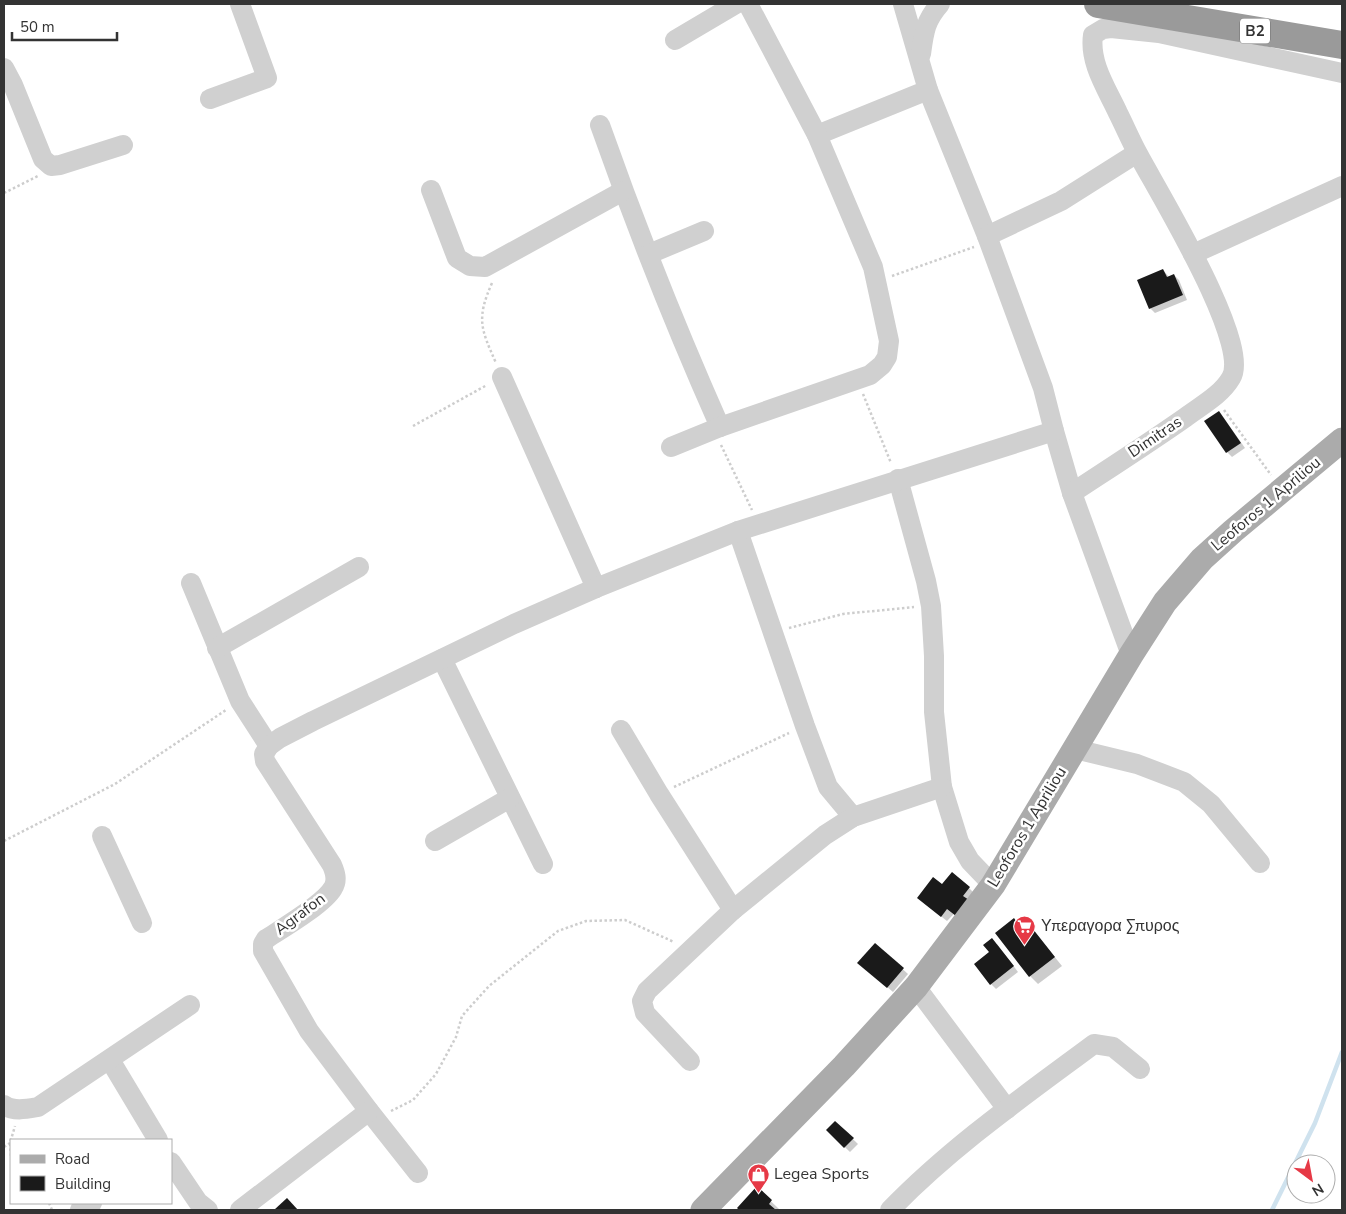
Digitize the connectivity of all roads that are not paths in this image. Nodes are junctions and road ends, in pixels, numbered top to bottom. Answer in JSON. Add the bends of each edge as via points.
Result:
{"nodes":[{"id":1,"x":240,"y":4,"type":"edge"},
{"id":2,"x":736,"y":4,"type":"edge"},
{"id":3,"x":748,"y":4,"type":"edge"},
{"id":4,"x":903,"y":4,"type":"edge"},
{"id":5,"x":940,"y":4,"type":"edge"},
{"id":6,"x":1098,"y":4,"type":"edge"},
{"id":7,"x":676,"y":40,"type":"dead end"},
{"id":8,"x":1342,"y":45,"type":"edge"},
{"id":9,"x":920,"y":59,"type":"junction"},
{"id":10,"x":4,"y":68,"type":"edge"},
{"id":11,"x":1342,"y":73,"type":"edge"},
{"id":12,"x":928,"y":90,"type":"junction"},
{"id":13,"x":210,"y":99,"type":"dead end"},
{"id":14,"x":600,"y":125,"type":"dead end"},
{"id":15,"x":817,"y":135,"type":"junction"},
{"id":16,"x":123,"y":145,"type":"dead end"},
{"id":17,"x":1137,"y":153,"type":"junction"},
{"id":18,"x":1342,"y":186,"type":"edge"},
{"id":19,"x":431,"y":190,"type":"dead end"},
{"id":20,"x":624,"y":191,"type":"junction"},
{"id":21,"x":704,"y":231,"type":"dead end"},
{"id":22,"x":988,"y":239,"type":"junction"},
{"id":23,"x":649,"y":254,"type":"junction"},
{"id":24,"x":1193,"y":254,"type":"junction"},
{"id":25,"x":502,"y":377,"type":"road end"},
{"id":26,"x":717,"y":428,"type":"junction"},
{"id":27,"x":1054,"y":431,"type":"junction"},
{"id":28,"x":1342,"y":440,"type":"edge"},
{"id":29,"x":671,"y":448,"type":"dead end"},
{"id":30,"x":898,"y":479,"type":"junction"},
{"id":31,"x":1072,"y":492,"type":"junction"},
{"id":32,"x":738,"y":531,"type":"junction"},
{"id":33,"x":359,"y":567,"type":"dead end"},
{"id":34,"x":191,"y":583,"type":"dead end"},
{"id":35,"x":596,"y":588,"type":"junction"},
{"id":36,"x":217,"y":648,"type":"junction"},
{"id":37,"x":1131,"y":655,"type":"junction"},
{"id":38,"x":442,"y":659,"type":"junction"},
{"id":39,"x":621,"y":730,"type":"dead end"},
{"id":40,"x":269,"y":746,"type":"junction"},
{"id":41,"x":1075,"y":749,"type":"junction"},
{"id":42,"x":942,"y":786,"type":"junction"},
{"id":43,"x":510,"y":798,"type":"junction"},
{"id":44,"x":853,"y":817,"type":"junction"},
{"id":45,"x":102,"y":836,"type":"dead end"},
{"id":46,"x":435,"y":841,"type":"dead end"},
{"id":47,"x":1260,"y":863,"type":"dead end"},
{"id":48,"x":543,"y":864,"type":"dead end"},
{"id":49,"x":993,"y":885,"type":"junction"},
{"id":50,"x":733,"y":910,"type":"junction"},
{"id":51,"x":142,"y":923,"type":"dead end"},
{"id":52,"x":916,"y":987,"type":"junction"},
{"id":53,"x":190,"y":1006,"type":"dead end"},
{"id":54,"x":110,"y":1060,"type":"junction"},
{"id":55,"x":690,"y":1061,"type":"dead end"},
{"id":56,"x":1140,"y":1069,"type":"dead end"},
{"id":57,"x":12,"y":1107,"type":"edge"},
{"id":58,"x":1007,"y":1109,"type":"junction"},
{"id":59,"x":369,"y":1111,"type":"junction"},
{"id":60,"x":157,"y":1139,"type":"edge"},
{"id":61,"x":172,"y":1163,"type":"edge"},
{"id":62,"x":418,"y":1173,"type":"dead end"},
{"id":63,"x":208,"y":1210,"type":"edge"},
{"id":64,"x":240,"y":1210,"type":"edge"},
{"id":65,"x":703,"y":1210,"type":"edge"},
{"id":66,"x":890,"y":1210,"type":"edge"}],
"edges":[{"from":1,"to":13,"type":"street","via":[[267,78]]},
{"from":2,"to":7,"type":"street"},
{"from":3,"to":15,"type":"street"},
{"from":4,"to":9,"type":"street"},
{"from":5,"to":9,"type":"street","via":[[925,26]]},
{"from":6,"to":8,"type":"highway","number":"B2"},
{"from":9,"to":12,"type":"street"},
{"from":10,"to":16,"type":"street","via":[[43,159],[51,166]]},
{"from":11,"to":17,"type":"street","via":[[1159,33],[1103,29],[1093,35],[1097,69]]},
{"from":12,"to":15,"type":"street"},
{"from":12,"to":22,"type":"street"},
{"from":14,"to":20,"type":"street"},
{"from":15,"to":26,"type":"street","via":[[873,267],[889,341],[887,357],[870,375]]},
{"from":17,"to":22,"type":"street","via":[[1061,201]]},
{"from":17,"to":24,"type":"street"},
{"from":18,"to":24,"type":"street"},
{"from":19,"to":20,"type":"street","via":[[457,258],[470,266],[485,267]]},
{"from":20,"to":23,"type":"street"},
{"from":21,"to":23,"type":"street"},
{"from":22,"to":27,"type":"street","via":[[1043,388]]},
{"from":23,"to":26,"type":"street"},
{"from":24,"to":31,"type":"street","name":"Dimitras","via":[[1225,322],[1234,354],[1233,376],[1214,397]]},
{"from":25,"to":35,"type":"street"},
{"from":26,"to":29,"type":"street"},
{"from":27,"to":30,"type":"street"},
{"from":27,"to":31,"type":"street"},
{"from":28,"to":37,"type":"main road","name":"Leoforos 1 Apriliou","via":[[1202,559],[1165,602]]},
{"from":30,"to":32,"type":"street"},
{"from":30,"to":42,"type":"street","via":[[931,606],[934,712]]},
{"from":31,"to":37,"type":"street"},
{"from":32,"to":35,"type":"street"},
{"from":32,"to":44,"type":"street","via":[[828,787]]},
{"from":33,"to":36,"type":"street"},
{"from":34,"to":36,"type":"street"},
{"from":35,"to":38,"type":"street"},
{"from":36,"to":40,"type":"street","via":[[240,701]]},
{"from":37,"to":41,"type":"main road","name":"Leoforos 1 Apriliou"},
{"from":38,"to":40,"type":"street","via":[[313,721]]},
{"from":38,"to":43,"type":"street"},
{"from":39,"to":50,"type":"street"},
{"from":40,"to":59,"type":"street","name":"Agrafon","via":[[264,754],[265,761],[332,865],[336,877],[334,887],[326,896],[266,939],[264,950],[309,1031]]},
{"from":41,"to":47,"type":"street","via":[[1137,764],[1184,782],[1211,804]]},
{"from":41,"to":49,"type":"main road","name":"Leoforos 1 Apriliou"},
{"from":42,"to":44,"type":"street"},
{"from":42,"to":49,"type":"street","via":[[959,842],[970,861]]},
{"from":43,"to":46,"type":"street"},
{"from":43,"to":48,"type":"street"},
{"from":44,"to":50,"type":"street","via":[[825,835]]},
{"from":45,"to":51,"type":"street"},
{"from":49,"to":52,"type":"main road","name":"Leoforos 1 Apriliou"},
{"from":50,"to":55,"type":"street","via":[[647,991],[642,1002],[644,1013]]},
{"from":52,"to":58,"type":"street"},
{"from":52,"to":65,"type":"main road","name":"Leoforos 1 Apriliou","via":[[844,1066]]},
{"from":53,"to":54,"type":"street"},
{"from":54,"to":57,"type":"street","via":[[38,1107]]},
{"from":54,"to":60,"type":"street"},
{"from":56,"to":58,"type":"street","via":[[1113,1046],[1094,1044]]},
{"from":58,"to":66,"type":"street","via":[[918,1182]]},
{"from":59,"to":62,"type":"street"},
{"from":59,"to":64,"type":"street"},
{"from":61,"to":63,"type":"street","via":[[198,1202]]}]}
